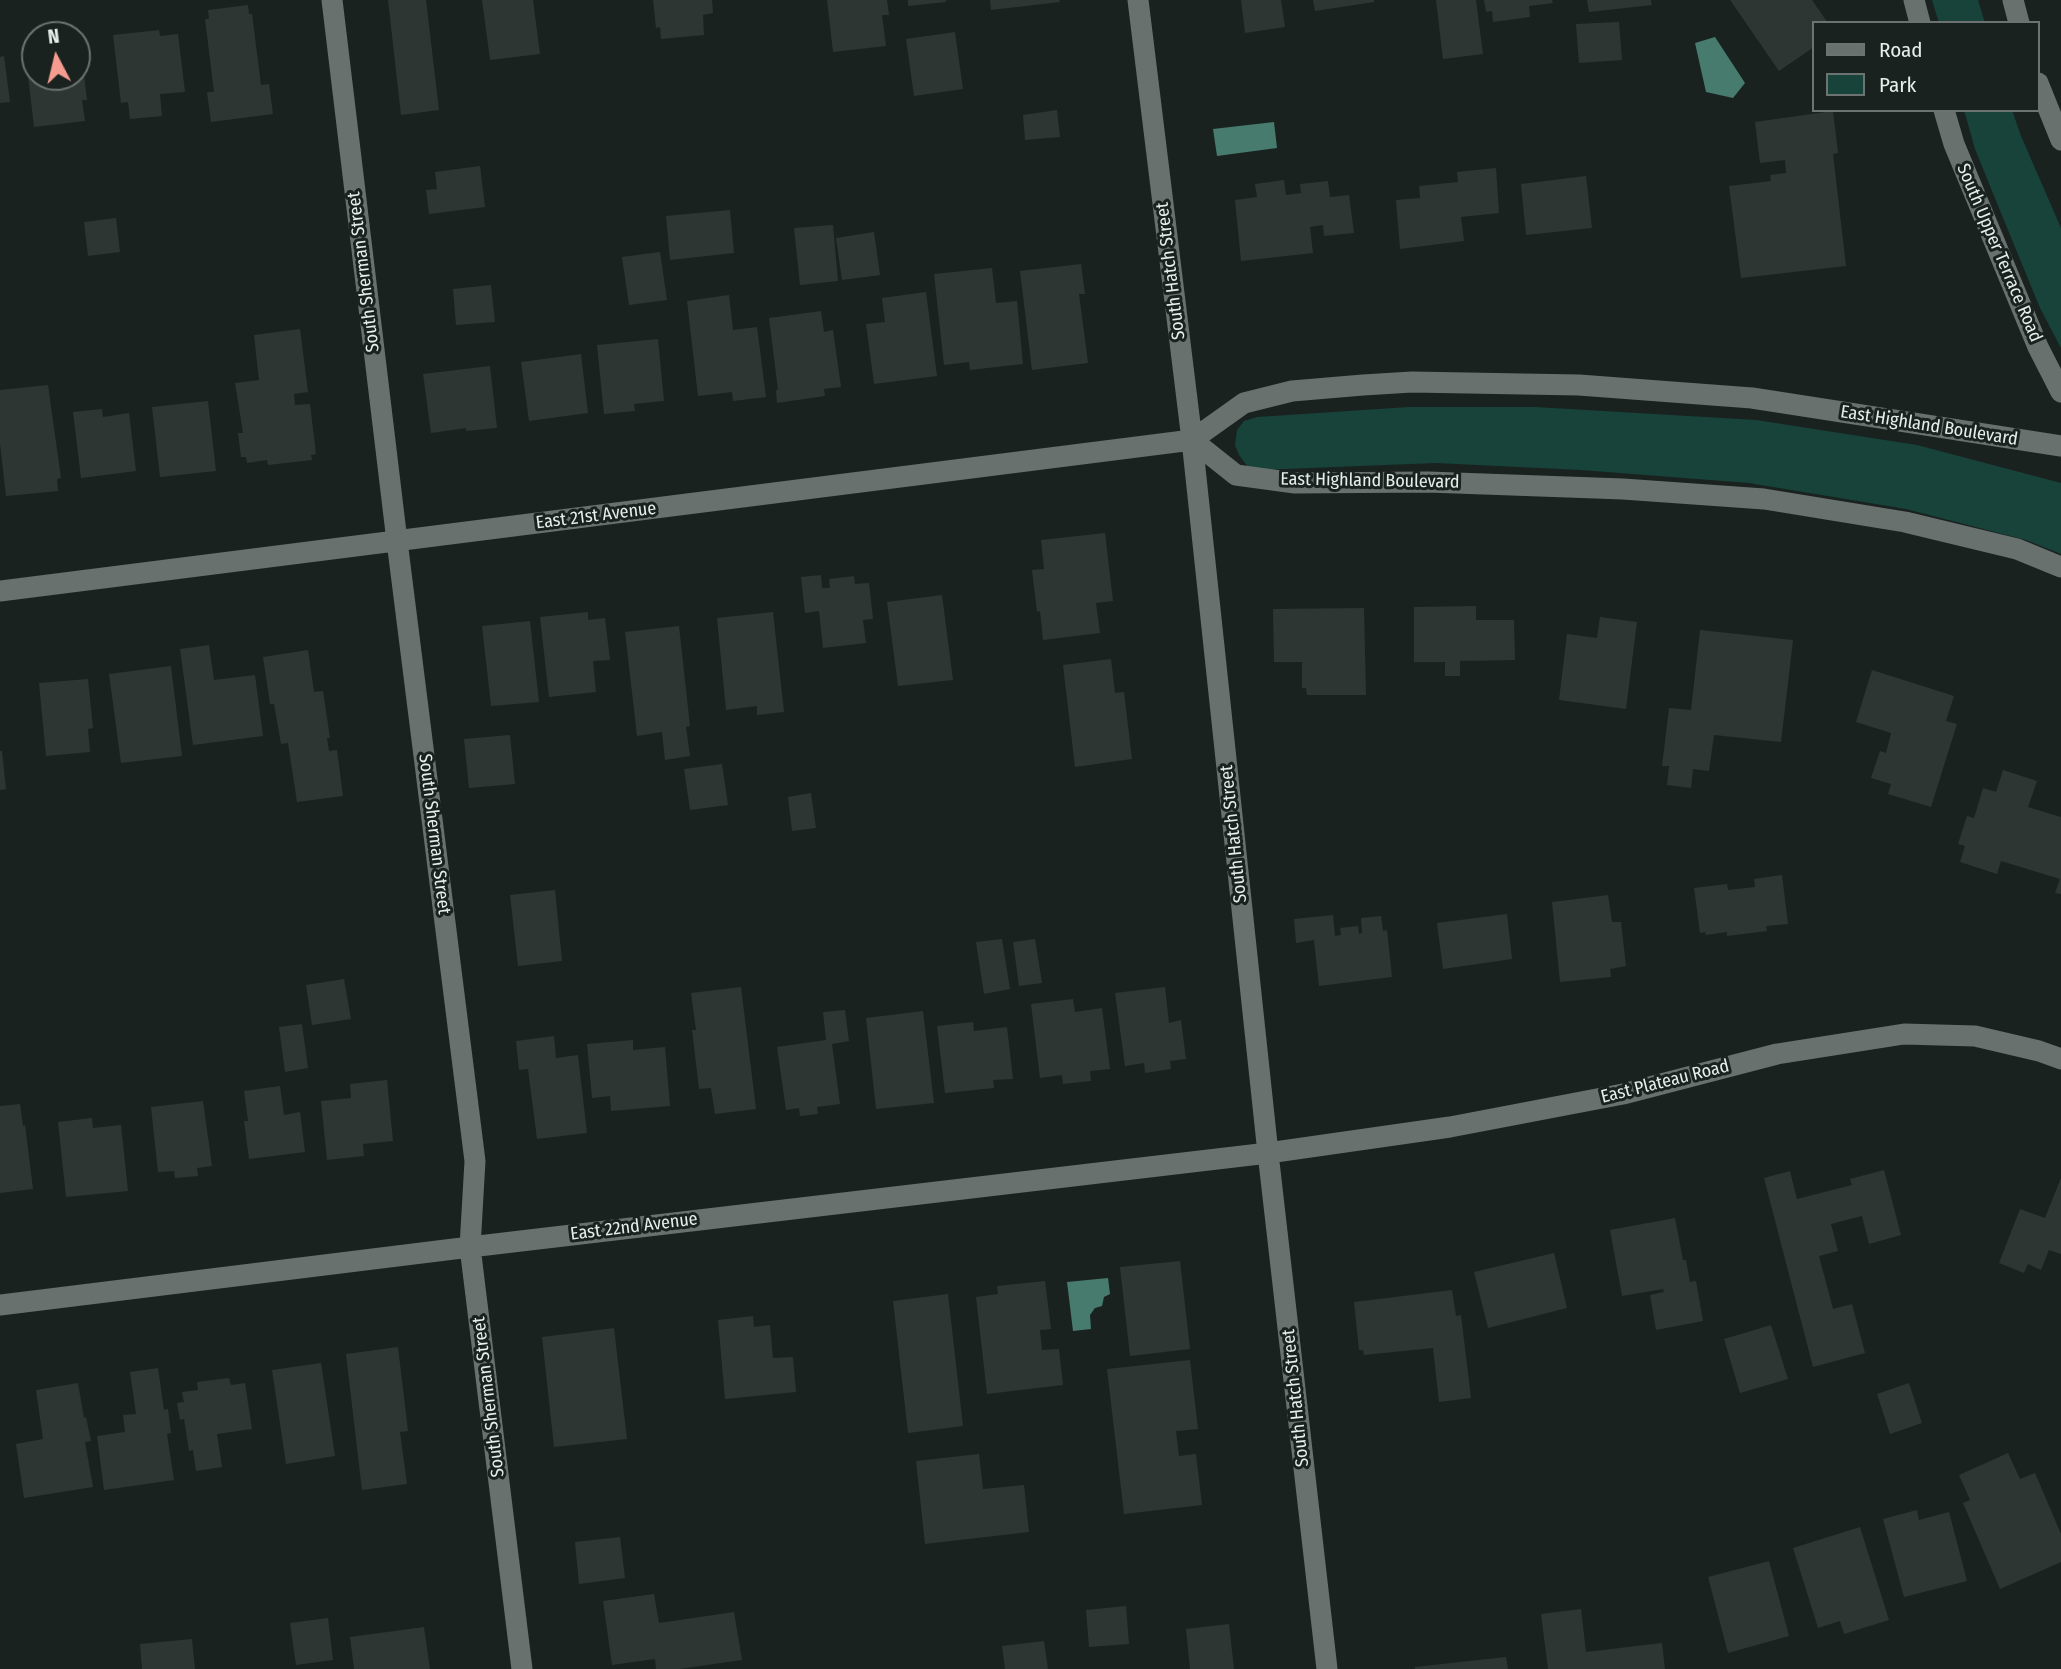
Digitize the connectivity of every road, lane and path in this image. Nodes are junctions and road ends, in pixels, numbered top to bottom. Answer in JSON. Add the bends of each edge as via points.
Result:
{"nodes":[{"id":1,"x":332,"y":0,"type":"edge"},
{"id":2,"x":1138,"y":0,"type":"edge"},
{"id":3,"x":1914,"y":0,"type":"edge"},
{"id":4,"x":2013,"y":0,"type":"edge"},
{"id":5,"x":1919,"y":21,"type":"edge"},
{"id":6,"x":2018,"y":21,"type":"edge"},
{"id":7,"x":2040,"y":88,"type":"edge"},
{"id":8,"x":1945,"y":112,"type":"edge"},
{"id":9,"x":2061,"y":140,"type":"edge"},
{"id":10,"x":2061,"y":392,"type":"edge"},
{"id":11,"x":1192,"y":440,"type":"junction"},
{"id":12,"x":2061,"y":446,"type":"edge"},
{"id":13,"x":397,"y":541,"type":"junction"},
{"id":14,"x":2061,"y":567,"type":"edge"},
{"id":15,"x":0,"y":591,"type":"edge"},
{"id":16,"x":2061,"y":1059,"type":"edge"},
{"id":17,"x":1268,"y":1153,"type":"junction"},
{"id":18,"x":470,"y":1247,"type":"junction"},
{"id":19,"x":0,"y":1305,"type":"edge"},
{"id":20,"x":522,"y":1669,"type":"edge"},
{"id":21,"x":1327,"y":1669,"type":"edge"}],
"edges":[{"from":1,"to":13,"type":"street","name":"South Sherman Street"},
{"from":2,"to":11,"type":"street","name":"South Hatch Street"},
{"from":3,"to":5,"type":"street"},
{"from":4,"to":6,"type":"street"},
{"from":7,"to":9,"type":"street"},
{"from":8,"to":10,"type":"street","name":"South Upper Terrace Road","via":[[2038,347]]},
{"from":11,"to":12,"type":"street","name":"East Highland Boulevard","via":[[1244,403],[1292,391],[1412,382],[1579,385],[1752,398]]},
{"from":11,"to":13,"type":"street","name":"East 21st Avenue"},
{"from":11,"to":14,"type":"street","name":"East Highland Boulevard","via":[[1236,475],[1295,483],[1428,482],[1763,499],[1905,522],[2017,550]]},
{"from":11,"to":17,"type":"street","name":"South Hatch Street"},
{"from":13,"to":15,"type":"street","name":"East 21st Avenue"},
{"from":13,"to":18,"type":"street","name":"South Sherman Street","via":[[475,1161]]},
{"from":16,"to":17,"type":"street","name":"East Plateau Road","via":[[1975,1036],[1904,1034],[1777,1054],[1623,1094],[1450,1127]]},
{"from":17,"to":18,"type":"street","name":"East 22nd Avenue"},
{"from":17,"to":21,"type":"street","name":"South Hatch Street"},
{"from":18,"to":19,"type":"street","name":"East 22nd Avenue"},
{"from":18,"to":20,"type":"street","name":"South Sherman Street"}]}
